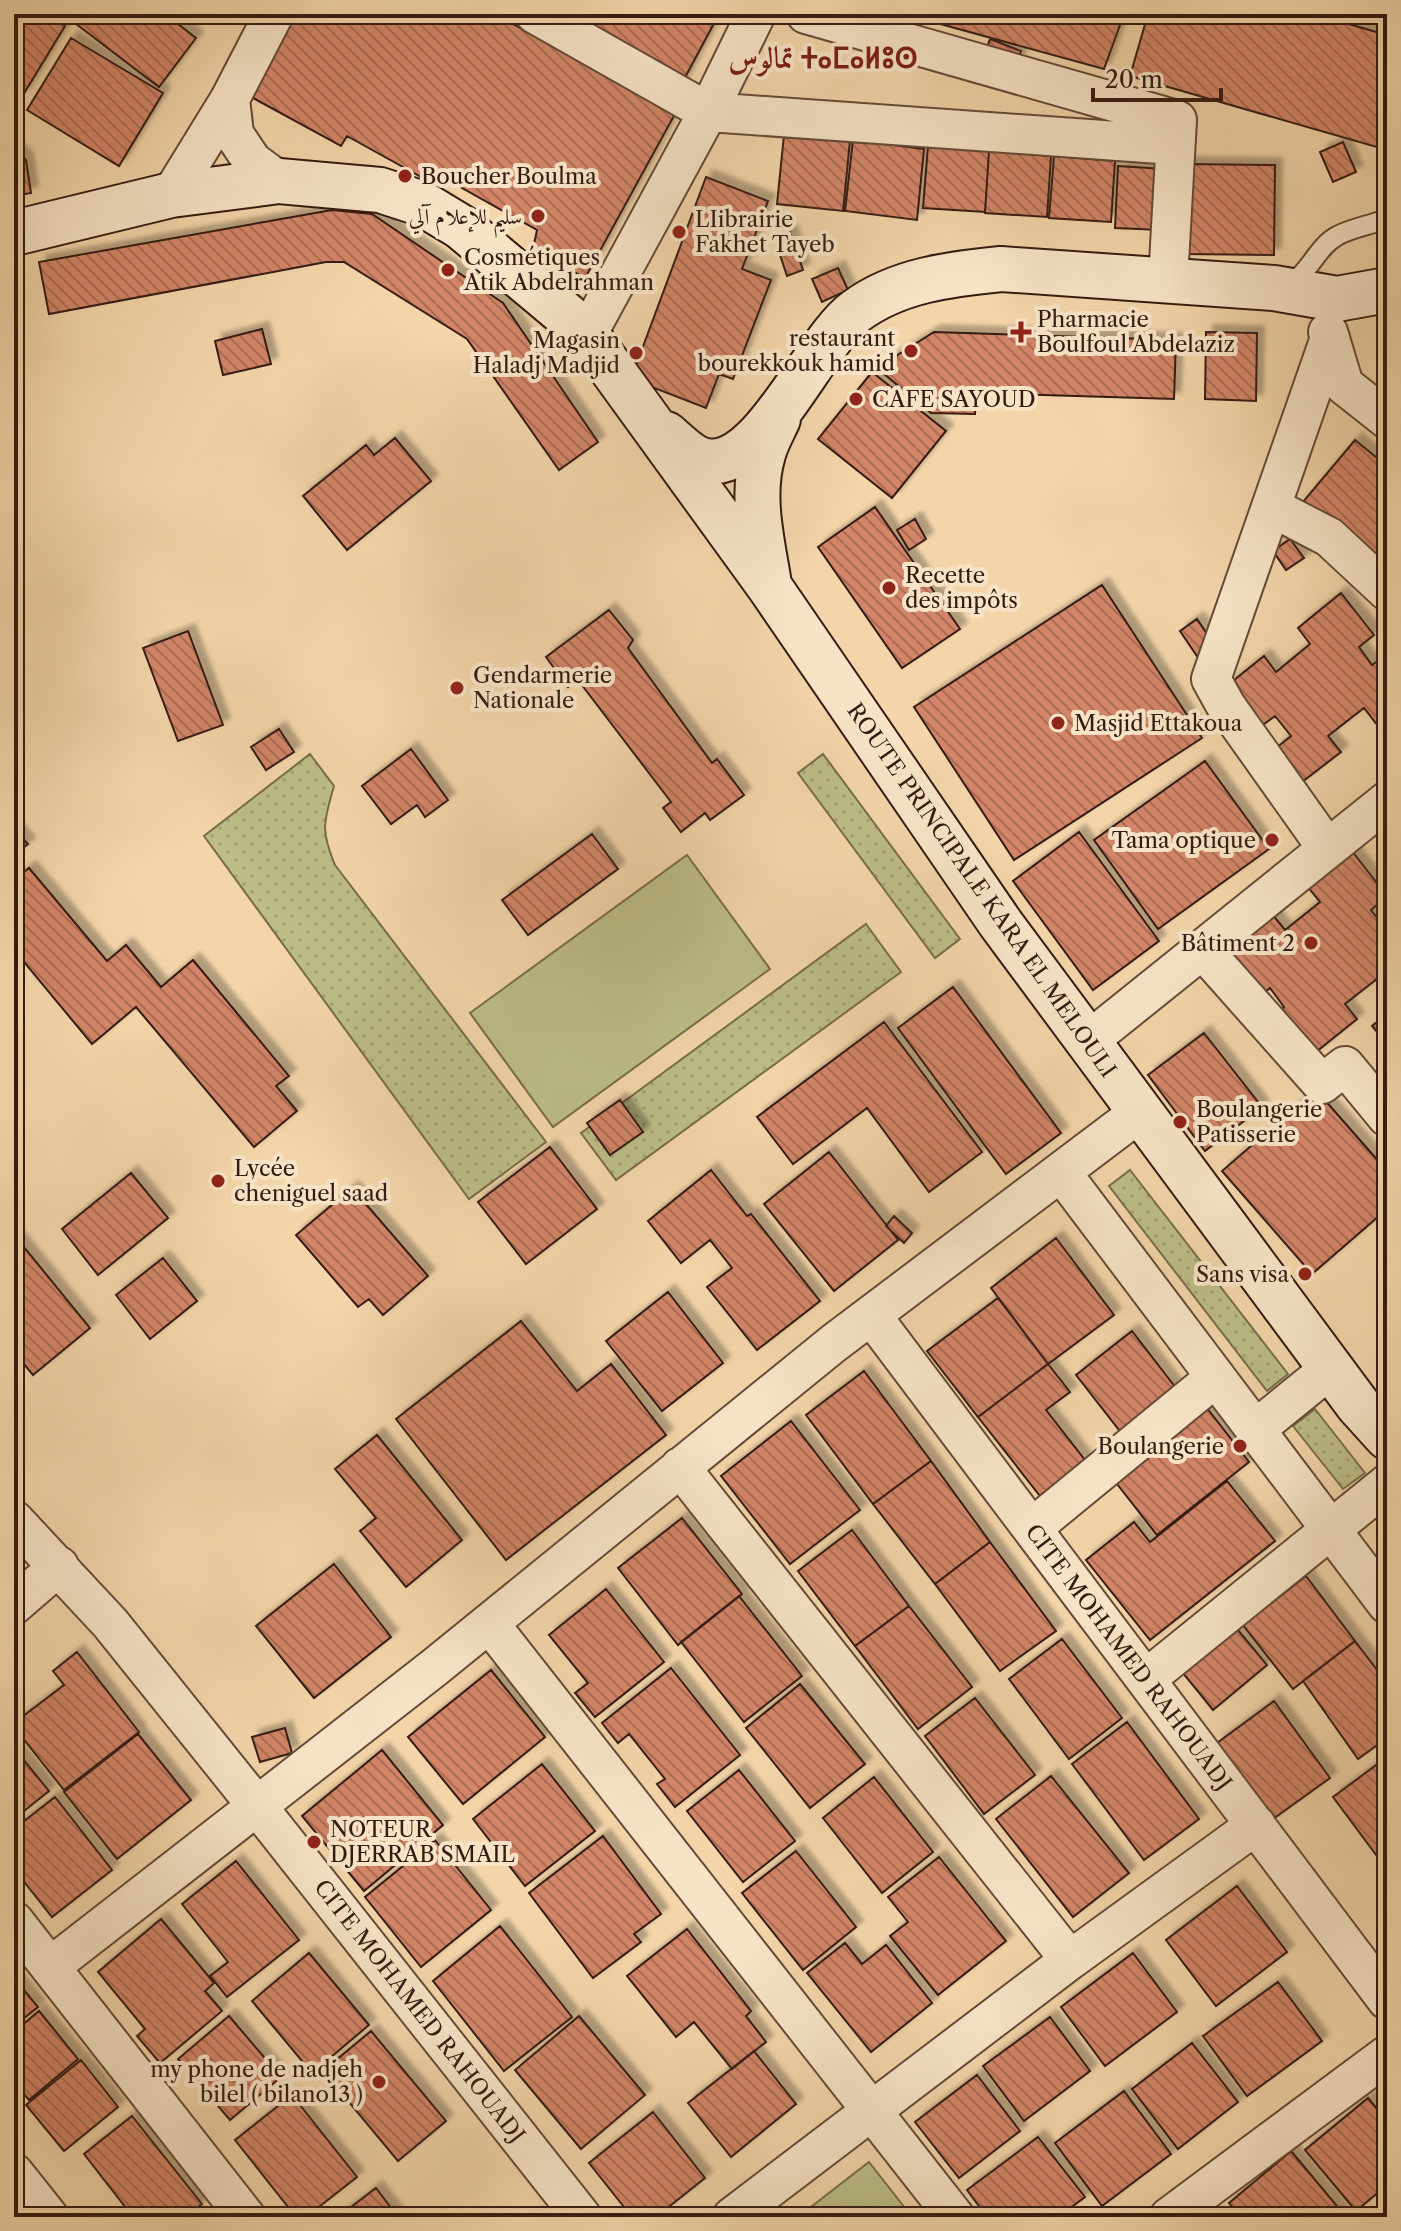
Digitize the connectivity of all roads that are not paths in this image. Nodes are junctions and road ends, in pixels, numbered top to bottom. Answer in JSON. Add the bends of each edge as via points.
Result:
{"nodes":[{"id":1,"x":274,"y":14,"type":"edge"},
{"id":2,"x":535,"y":14,"type":"edge"},
{"id":3,"x":756,"y":14,"type":"edge"},
{"id":4,"x":806,"y":14,"type":"edge"},
{"id":5,"x":230,"y":99,"type":"junction"},
{"id":6,"x":708,"y":112,"type":"junction"},
{"id":7,"x":1176,"y":133,"type":"junction"},
{"id":8,"x":279,"y":181,"type":"junction"},
{"id":9,"x":171,"y":195,"type":"junction"},
{"id":10,"x":1387,"y":221,"type":"edge"},
{"id":11,"x":14,"y":233,"type":"edge"},
{"id":12,"x":1315,"y":278,"type":"junction"},
{"id":13,"x":1168,"y":281,"type":"junction"},
{"id":14,"x":1387,"y":290,"type":"edge"},
{"id":15,"x":587,"y":335,"type":"junction"},
{"id":16,"x":1330,"y":338,"type":"junction"},
{"id":17,"x":637,"y":403,"type":"junction"},
{"id":18,"x":784,"y":406,"type":"junction"},
{"id":19,"x":1387,"y":419,"type":"edge"},
{"id":20,"x":1271,"y":507,"type":"junction"},
{"id":21,"x":769,"y":586,"type":"junction"},
{"id":22,"x":1387,"y":591,"type":"edge"},
{"id":23,"x":1387,"y":801,"type":"edge"},
{"id":24,"x":1327,"y":848,"type":"junction"},
{"id":25,"x":1203,"y":950,"type":"junction"},
{"id":26,"x":1087,"y":1042,"type":"junction"},
{"id":27,"x":1140,"y":1112,"type":"junction"},
{"id":28,"x":1387,"y":1117,"type":"edge"},
{"id":29,"x":1061,"y":1172,"type":"junction"},
{"id":30,"x":871,"y":1315,"type":"junction"},
{"id":31,"x":1331,"y":1368,"type":"junction"},
{"id":32,"x":1216,"y":1377,"type":"junction"},
{"id":33,"x":1256,"y":1429,"type":"junction"},
{"id":34,"x":1387,"y":1437,"type":"edge"},
{"id":35,"x":680,"y":1467,"type":"junction"},
{"id":36,"x":1387,"y":1484,"type":"edge"},
{"id":37,"x":15,"y":1521,"type":"edge"},
{"id":38,"x":1032,"y":1528,"type":"junction"},
{"id":39,"x":1332,"y":1529,"type":"junction"},
{"id":40,"x":59,"y":1566,"type":"junction"},
{"id":41,"x":1387,"y":1604,"type":"edge"},
{"id":42,"x":14,"y":1605,"type":"edge"},
{"id":43,"x":489,"y":1623,"type":"junction"},
{"id":44,"x":1146,"y":1679,"type":"junction"},
{"id":45,"x":257,"y":1806,"type":"junction"},
{"id":46,"x":1256,"y":1825,"type":"junction"},
{"id":47,"x":14,"y":1921,"type":"edge"},
{"id":48,"x":1070,"y":1960,"type":"junction"},
{"id":49,"x":50,"y":1967,"type":"junction"},
{"id":50,"x":1387,"y":2000,"type":"edge"},
{"id":51,"x":1387,"y":2055,"type":"edge"},
{"id":52,"x":874,"y":2112,"type":"junction"},
{"id":53,"x":14,"y":2173,"type":"edge"},
{"id":54,"x":49,"y":2217,"type":"edge"},
{"id":55,"x":246,"y":2217,"type":"edge"},
{"id":56,"x":582,"y":2217,"type":"edge"},
{"id":57,"x":732,"y":2217,"type":"edge"},
{"id":58,"x":955,"y":2217,"type":"edge"},
{"id":59,"x":1169,"y":2217,"type":"edge"}],
"edges":[{"from":1,"to":5,"type":"street"},
{"from":2,"to":6,"type":"street"},
{"from":3,"to":6,"type":"street"},
{"from":4,"to":7,"type":"street"},
{"from":5,"to":8,"type":"street","via":[[234,134],[252,161]]},
{"from":5,"to":9,"type":"street"},
{"from":6,"to":7,"type":"street"},
{"from":6,"to":15,"type":"street"},
{"from":7,"to":13,"type":"street"},
{"from":8,"to":9,"type":"main road","name":"ROUTE PRINCIPALE KARA EL MELOULI"},
{"from":8,"to":15,"type":"main road","name":"ROUTE PRINCIPALE KARA EL MELOULI","via":[[380,190],[423,204],[461,227]]},
{"from":9,"to":11,"type":"main road","name":"ROUTE PRINCIPALE KARA EL MELOULI"},
{"from":10,"to":12,"type":"lane","via":[[1336,236]]},
{"from":12,"to":13,"type":"main road","via":[[1274,288]]},
{"from":12,"to":14,"type":"main road","via":[[1337,299]]},
{"from":12,"to":16,"type":"street"},
{"from":13,"to":18,"type":"main road","via":[[1001,269],[919,281],[853,312]]},
{"from":15,"to":17,"type":"main road","name":"ROUTE PRINCIPALE KARA EL MELOULI"},
{"from":16,"to":19,"type":"street","via":[[1344,385]]},
{"from":16,"to":20,"type":"street"},
{"from":17,"to":18,"type":"main road","via":[[680,446],[712,462],[746,448]]},
{"from":17,"to":21,"type":"main road","name":"ROUTE PRINCIPALE KARA EL MELOULI"},
{"from":18,"to":21,"type":"main road","via":[[763,453],[756,487]]},
{"from":20,"to":22,"type":"street","via":[[1329,537]]},
{"from":20,"to":24,"type":"street","via":[[1211,679]]},
{"from":21,"to":26,"type":"main road","name":"ROUTE PRINCIPALE KARA EL MELOULI"},
{"from":23,"to":24,"type":"street"},
{"from":24,"to":25,"type":"street"},
{"from":25,"to":26,"type":"street"},
{"from":25,"to":28,"type":"street","via":[[1322,1084],[1345,1066]]},
{"from":26,"to":27,"type":"main road","name":"ROUTE PRINCIPALE KARA EL MELOULI"},
{"from":27,"to":29,"type":"street"},
{"from":27,"to":31,"type":"main road","name":"ROUTE PRINCIPALE KARA EL MELOULI"},
{"from":29,"to":30,"type":"street"},
{"from":29,"to":32,"type":"street"},
{"from":30,"to":35,"type":"street"},
{"from":30,"to":38,"type":"street","name":"CITE MOHAMED RAHOUADJ"},
{"from":31,"to":33,"type":"street"},
{"from":31,"to":34,"type":"main road","name":"ROUTE PRINCIPALE KARA EL MELOULI"},
{"from":32,"to":33,"type":"street"},
{"from":32,"to":38,"type":"street"},
{"from":33,"to":39,"type":"street"},
{"from":35,"to":43,"type":"street"},
{"from":35,"to":48,"type":"street"},
{"from":36,"to":39,"type":"street"},
{"from":37,"to":40,"type":"street","name":"CITE MOHAMED RAHOUADJ"},
{"from":38,"to":44,"type":"street","name":"CITE MOHAMED RAHOUADJ"},
{"from":39,"to":41,"type":"street"},
{"from":39,"to":44,"type":"street"},
{"from":40,"to":42,"type":"street"},
{"from":40,"to":45,"type":"street","name":"CITE MOHAMED RAHOUADJ"},
{"from":43,"to":45,"type":"street"},
{"from":43,"to":52,"type":"street"},
{"from":44,"to":46,"type":"street","name":"CITE MOHAMED RAHOUADJ"},
{"from":45,"to":49,"type":"street"},
{"from":45,"to":56,"type":"street","name":"CITE MOHAMED RAHOUADJ"},
{"from":46,"to":48,"type":"street"},
{"from":46,"to":50,"type":"street","name":"CITE MOHAMED RAHOUADJ"},
{"from":47,"to":49,"type":"street"},
{"from":48,"to":52,"type":"street"},
{"from":49,"to":55,"type":"street"},
{"from":51,"to":59,"type":"street"},
{"from":52,"to":57,"type":"street"},
{"from":52,"to":58,"type":"street"},
{"from":53,"to":54,"type":"street"}]}
